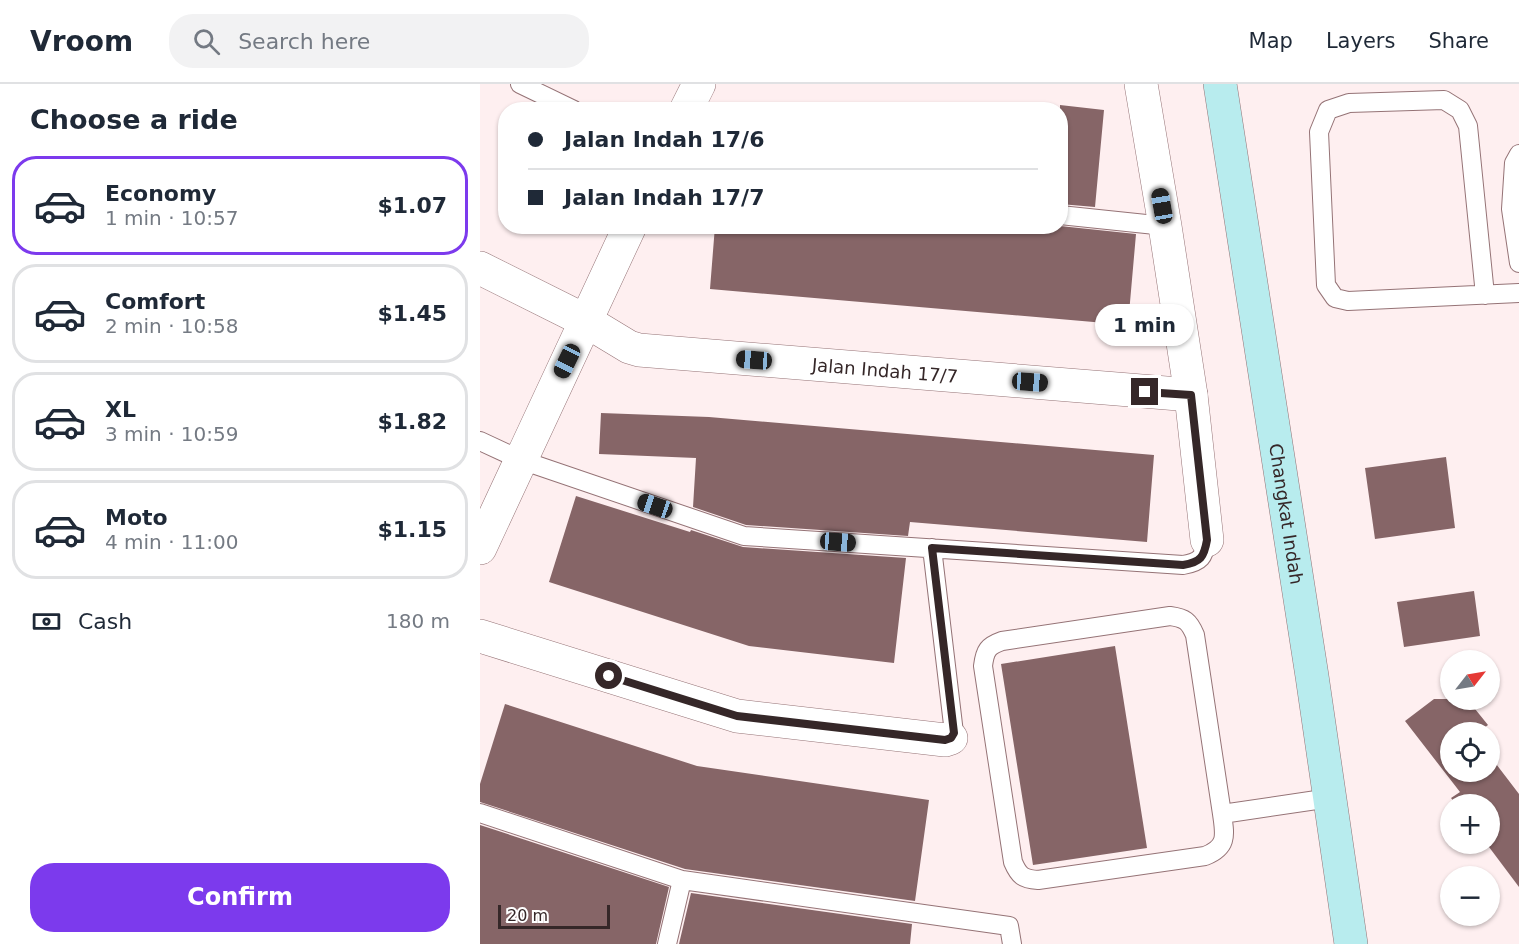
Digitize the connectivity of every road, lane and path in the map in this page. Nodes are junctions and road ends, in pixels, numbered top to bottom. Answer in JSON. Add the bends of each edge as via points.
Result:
{"nodes":[{"id":1,"x":520,"y":84,"type":"edge"},
{"id":2,"x":699,"y":84,"type":"edge"},
{"id":3,"x":1141,"y":84,"type":"edge"},
{"id":4,"x":1220,"y":84,"type":"edge"},
{"id":5,"x":557,"y":102,"type":"edge"},
{"id":6,"x":690,"y":102,"type":"edge"},
{"id":7,"x":1519,"y":154,"type":"edge"},
{"id":8,"x":1068,"y":216,"type":"edge"},
{"id":9,"x":1165,"y":226,"type":"junction"},
{"id":10,"x":626,"y":234,"type":"edge"},
{"id":11,"x":1519,"y":263,"type":"edge"},
{"id":12,"x":480,"y":268,"type":"edge"},
{"id":13,"x":1519,"y":293,"type":"edge"},
{"id":14,"x":1485,"y":295,"type":"junction"},
{"id":15,"x":586,"y":321,"type":"junction"},
{"id":16,"x":1191,"y":395,"type":"junction"},
{"id":17,"x":480,"y":441,"type":"edge"},
{"id":18,"x":520,"y":460,"type":"junction"},
{"id":19,"x":1207,"y":540,"type":"joint"},
{"id":20,"x":480,"y":548,"type":"edge"},
{"id":21,"x":932,"y":548,"type":"junction"},
{"id":22,"x":480,"y":636,"type":"edge"},
{"id":23,"x":951,"y":738,"type":"joint"},
{"id":24,"x":1330,"y":798,"type":"junction"},
{"id":25,"x":480,"y":813,"type":"edge"},
{"id":26,"x":1222,"y":814,"type":"junction"},
{"id":27,"x":682,"y":880,"type":"junction"},
{"id":28,"x":667,"y":944,"type":"edge"},
{"id":29,"x":1012,"y":944,"type":"edge"},
{"id":30,"x":1351,"y":944,"type":"edge"}],
"edges":[{"from":1,"to":5,"type":"lane"},
{"from":2,"to":6,"type":"street"},
{"from":3,"to":9,"type":"street"},
{"from":4,"to":24,"type":"street","name":"Changkat Indah"},
{"from":7,"to":11,"type":"lane","via":[[1514,163],[1511,209]]},
{"from":8,"to":9,"type":"lane"},
{"from":9,"to":16,"type":"street"},
{"from":10,"to":15,"type":"street"},
{"from":12,"to":15,"type":"street","name":"Jalan Indah 17/7"},
{"from":13,"to":14,"type":"lane"},
{"from":14,"to":14,"type":"lane","via":[[1348,301],[1335,298],[1326,285],[1319,132],[1328,110],[1349,103],[1444,99],[1460,110],[1468,126]]},
{"from":15,"to":16,"type":"street","name":"Jalan Indah 17/7","via":[[639,350]]},
{"from":15,"to":18,"type":"street"},
{"from":16,"to":19,"type":"street"},
{"from":17,"to":18,"type":"lane"},
{"from":18,"to":20,"type":"street"},
{"from":18,"to":21,"type":"lane","via":[[744,536]]},
{"from":19,"to":21,"type":"lane","via":[[1205,553],[1196,563],[1183,565]]},
{"from":21,"to":23,"type":"lane","via":[[954,733]]},
{"from":22,"to":23,"type":"street","via":[[737,716]]},
{"from":24,"to":26,"type":"lane"},
{"from":24,"to":30,"type":"street","name":"Changkat Indah"},
{"from":25,"to":27,"type":"lane"},
{"from":26,"to":26,"type":"lane","via":[[1223,842],[1216,852],[1205,856],[1038,880],[1017,873],[984,654],[1002,640],[1170,616],[1191,624]]},
{"from":27,"to":28,"type":"lane"},
{"from":27,"to":29,"type":"lane","via":[[1009,926]]}]}
